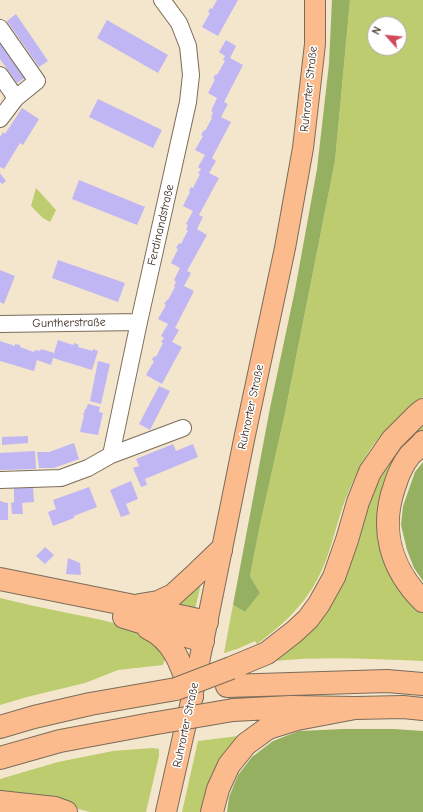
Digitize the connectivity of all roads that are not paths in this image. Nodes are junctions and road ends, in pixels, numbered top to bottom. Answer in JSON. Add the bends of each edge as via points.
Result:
{"nodes":[{"id":1,"x":162,"y":0,"type":"edge"},
{"id":2,"x":315,"y":0,"type":"edge"},
{"id":3,"x":0,"y":28,"type":"edge"},
{"id":4,"x":0,"y":75,"type":"edge"},
{"id":5,"x":16,"y":98,"type":"junction"},
{"id":6,"x":0,"y":119,"type":"edge"},
{"id":7,"x":139,"y":322,"type":"junction"},
{"id":8,"x":0,"y":324,"type":"edge"},
{"id":9,"x":423,"y":410,"type":"edge"},
{"id":10,"x":183,"y":428,"type":"dead end"},
{"id":11,"x":423,"y":442,"type":"edge"},
{"id":12,"x":111,"y":455,"type":"junction"},
{"id":13,"x":0,"y":480,"type":"edge"},
{"id":14,"x":221,"y":550,"type":"junction"},
{"id":15,"x":0,"y":579,"type":"edge"},
{"id":16,"x":0,"y":588,"type":"edge"},
{"id":17,"x":423,"y":601,"type":"edge"},
{"id":18,"x":127,"y":610,"type":"junction"},
{"id":19,"x":205,"y":632,"type":"junction"},
{"id":20,"x":229,"y":677,"type":"junction"},
{"id":21,"x":423,"y":684,"type":"edge"},
{"id":22,"x":175,"y":692,"type":"junction"},
{"id":23,"x":355,"y":708,"type":"junction"},
{"id":24,"x":423,"y":709,"type":"edge"},
{"id":25,"x":0,"y":727,"type":"edge"},
{"id":26,"x":0,"y":758,"type":"edge"},
{"id":27,"x":0,"y":802,"type":"edge"},
{"id":28,"x":66,"y":812,"type":"edge"},
{"id":29,"x":166,"y":812,"type":"edge"},
{"id":30,"x":212,"y":812,"type":"edge"}],
"edges":[{"from":1,"to":7,"type":"street","name":"Ferdinandstraße","via":[[179,23],[188,46],[191,75],[188,102]]},
{"from":2,"to":14,"type":"main road","name":"Ruhrorter Straße","via":[[315,44],[303,148],[285,248]]},
{"from":3,"to":5,"type":"street","via":[[37,81]]},
{"from":4,"to":5,"type":"street"},
{"from":5,"to":6,"type":"street"},
{"from":7,"to":8,"type":"street","name":"Guntherstraße"},
{"from":7,"to":12,"type":"street","name":"Ferdinandstraße"},
{"from":9,"to":20,"type":"highway","via":[[392,440],[370,472],[334,578],[319,604],[294,632]]},
{"from":10,"to":12,"type":"street"},
{"from":11,"to":17,"type":"highway","via":[[409,456],[399,474],[390,496],[388,522],[391,549],[401,574]]},
{"from":12,"to":13,"type":"street","via":[[88,468],[61,478]]},
{"from":14,"to":18,"type":"highway","via":[[173,595],[158,602]]},
{"from":14,"to":19,"type":"main road","name":"Ruhrorter Straße"},
{"from":15,"to":18,"type":"highway"},
{"from":16,"to":18,"type":"highway"},
{"from":18,"to":19,"type":"highway"},
{"from":18,"to":22,"type":"highway","via":[[163,638],[174,652],[181,664]]},
{"from":19,"to":22,"type":"main road","name":"Ruhrorter Straße"},
{"from":20,"to":21,"type":"highway"},
{"from":20,"to":22,"type":"highway","bridge":true},
{"from":22,"to":25,"type":"highway","via":[[90,704]]},
{"from":22,"to":29,"type":"main road","name":"Ruhrorter Straße"},
{"from":23,"to":24,"type":"highway"},
{"from":23,"to":26,"type":"highway","bridge":true,"via":[[291,707],[233,710],[60,741]]},
{"from":23,"to":30,"type":"highway","via":[[297,719],[268,728],[246,744],[229,765],[218,789]]},
{"from":27,"to":28,"type":"highway","via":[[55,808]]}]}
